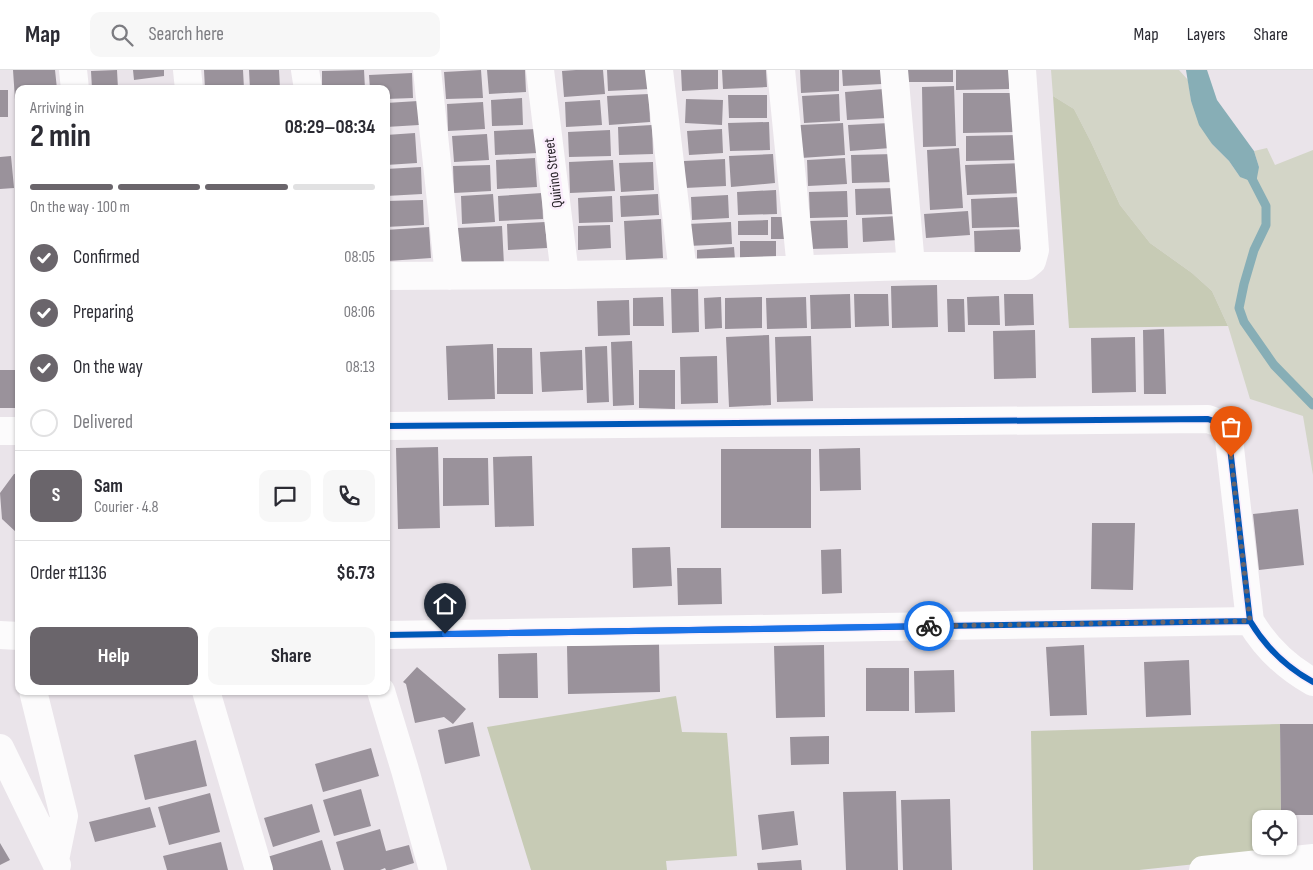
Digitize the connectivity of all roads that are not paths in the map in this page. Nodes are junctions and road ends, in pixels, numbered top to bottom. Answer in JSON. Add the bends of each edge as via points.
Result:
{"nodes":[{"id":1,"x":73,"y":70,"type":"edge"},
{"id":2,"x":187,"y":70,"type":"edge"},
{"id":3,"x":305,"y":70,"type":"edge"},
{"id":4,"x":428,"y":70,"type":"edge"},
{"id":5,"x":540,"y":70,"type":"edge"},
{"id":6,"x":659,"y":70,"type":"edge"},
{"id":7,"x":781,"y":70,"type":"edge"},
{"id":8,"x":894,"y":70,"type":"edge"},
{"id":9,"x":1022,"y":70,"type":"edge"},
{"id":10,"x":75,"y":85,"type":"edge"},
{"id":11,"x":189,"y":85,"type":"edge"},
{"id":12,"x":307,"y":85,"type":"edge"},
{"id":13,"x":911,"y":266,"type":"junction"},
{"id":14,"x":801,"y":269,"type":"junction"},
{"id":15,"x":683,"y":273,"type":"junction"},
{"id":16,"x":565,"y":275,"type":"junction"},
{"id":17,"x":390,"y":276,"type":"edge"},
{"id":18,"x":448,"y":276,"type":"junction"},
{"id":19,"x":390,"y":426,"type":"edge"},
{"id":20,"x":0,"y":431,"type":"edge"},
{"id":21,"x":15,"y":431,"type":"edge"},
{"id":22,"x":1250,"y":621,"type":"junction"},
{"id":23,"x":0,"y":635,"type":"edge"},
{"id":24,"x":390,"y":635,"type":"edge"},
{"id":25,"x":15,"y":636,"type":"edge"},
{"id":26,"x":1313,"y":682,"type":"edge"},
{"id":27,"x":34,"y":695,"type":"edge"},
{"id":28,"x":207,"y":695,"type":"edge"},
{"id":29,"x":382,"y":695,"type":"edge"},
{"id":30,"x":0,"y":748,"type":"edge"},
{"id":31,"x":1313,"y":858,"type":"edge"},
{"id":32,"x":57,"y":865,"type":"edge"},
{"id":33,"x":259,"y":870,"type":"edge"},
{"id":34,"x":433,"y":870,"type":"edge"},
{"id":35,"x":1203,"y":870,"type":"edge"}],
"edges":[{"from":1,"to":10,"type":"street"},
{"from":2,"to":11,"type":"street"},
{"from":3,"to":12,"type":"street"},
{"from":4,"to":18,"type":"street"},
{"from":5,"to":16,"type":"street","name":"Quirino Street"},
{"from":6,"to":15,"type":"street"},
{"from":7,"to":14,"type":"street"},
{"from":8,"to":13,"type":"street"},
{"from":9,"to":13,"type":"street","via":[[1035,250],[1032,261],[1026,266]]},
{"from":13,"to":14,"type":"street"},
{"from":14,"to":15,"type":"street"},
{"from":15,"to":16,"type":"street"},
{"from":16,"to":18,"type":"street"},
{"from":17,"to":18,"type":"street"},
{"from":19,"to":22,"type":"street","via":[[1208,420],[1224,424],[1229,439]]},
{"from":20,"to":21,"type":"street"},
{"from":22,"to":24,"type":"street"},
{"from":22,"to":26,"type":"street","via":[[1260,639],[1272,651]]},
{"from":23,"to":25,"type":"street"},
{"from":27,"to":32,"type":"street","via":[[64,816]]},
{"from":28,"to":33,"type":"street"},
{"from":29,"to":34,"type":"street"},
{"from":30,"to":32,"type":"street"},
{"from":31,"to":35,"type":"street"}]}
